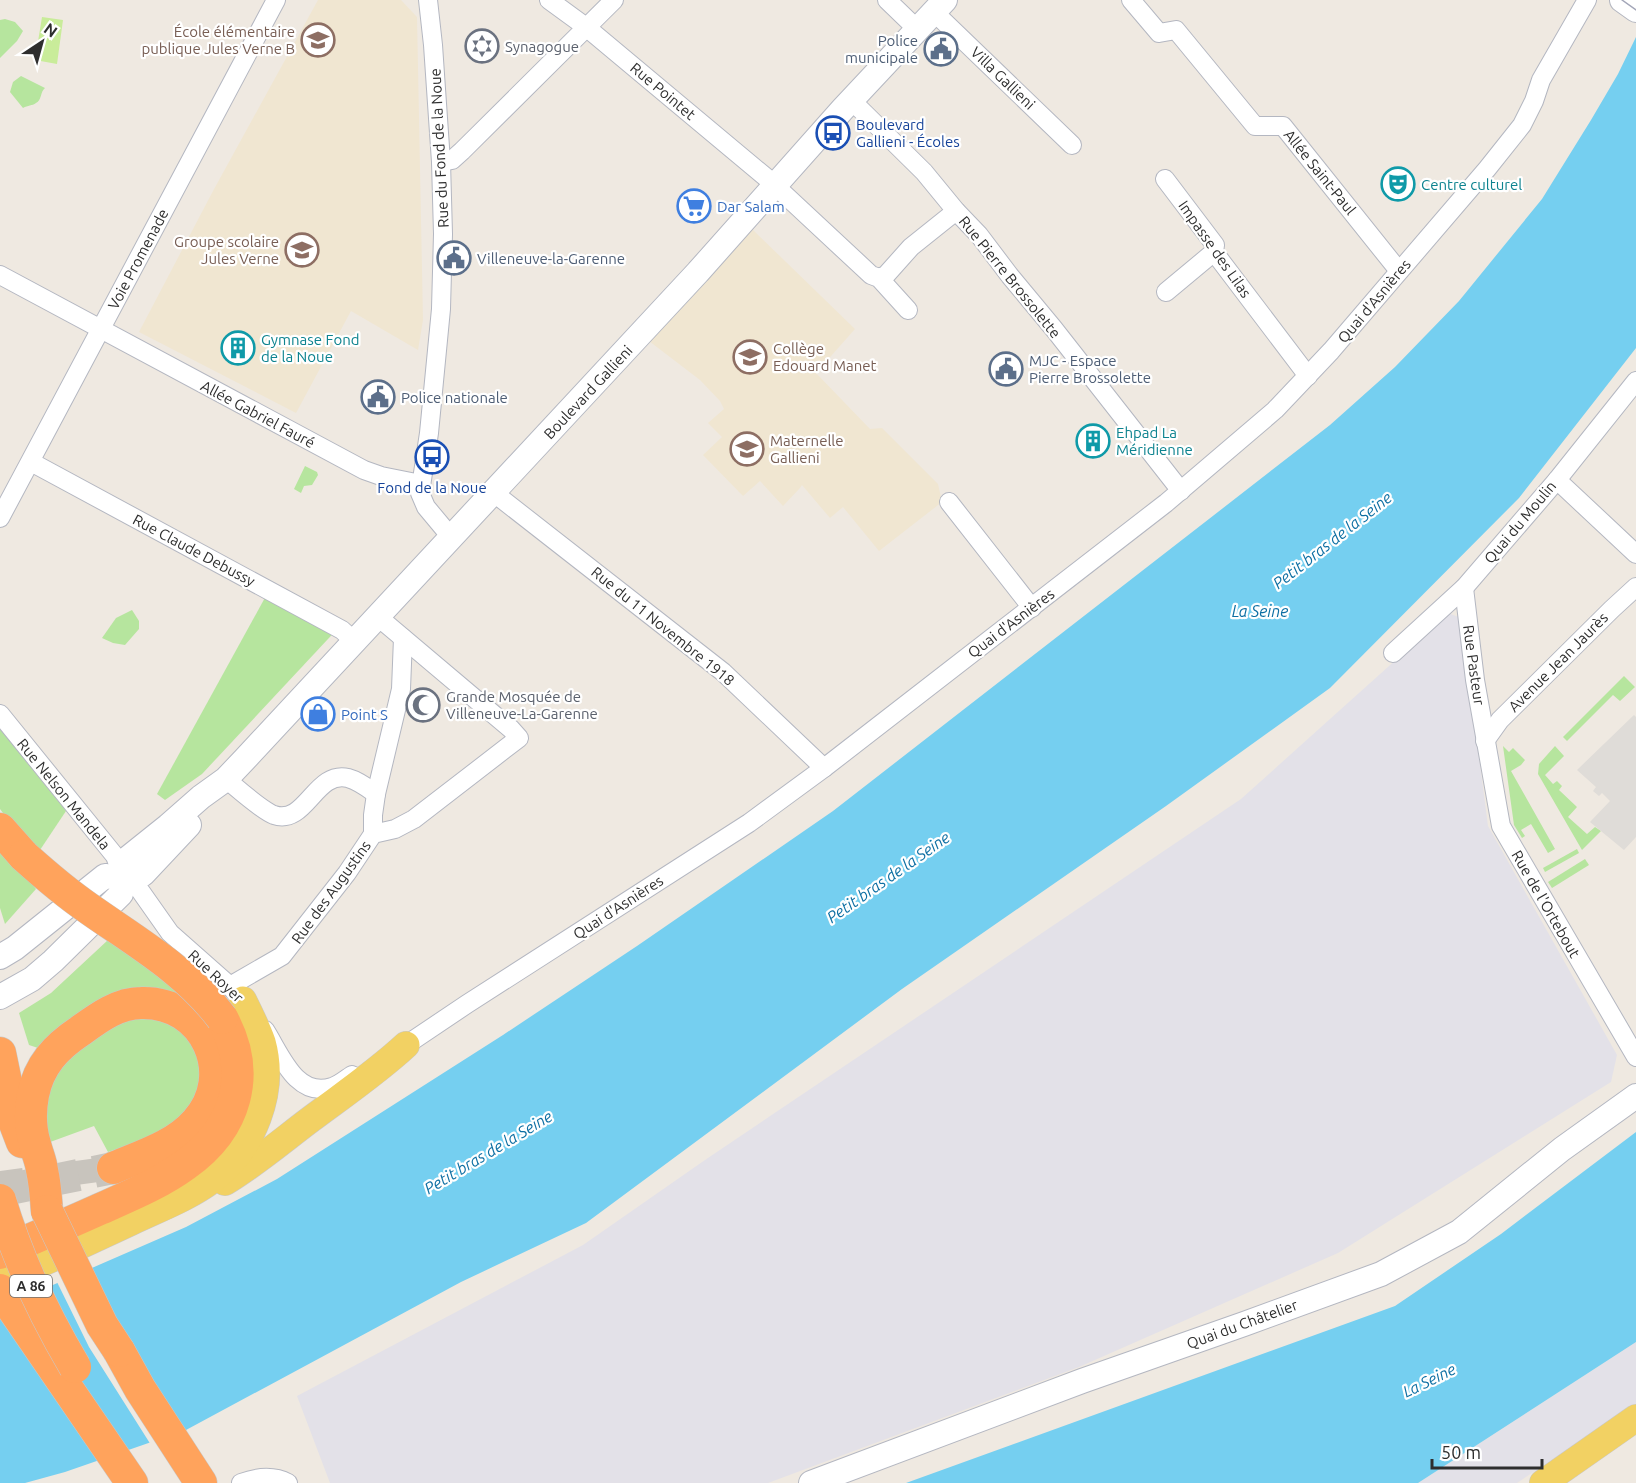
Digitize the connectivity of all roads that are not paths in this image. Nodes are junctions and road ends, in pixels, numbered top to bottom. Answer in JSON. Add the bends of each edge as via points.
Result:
{"nodes":[{"id":1,"x":276,"y":0,"type":"edge"},
{"id":2,"x":428,"y":0,"type":"edge"},
{"id":3,"x":549,"y":0,"type":"edge"},
{"id":4,"x":614,"y":0,"type":"edge"},
{"id":5,"x":887,"y":0,"type":"edge"},
{"id":6,"x":1131,"y":0,"type":"edge"},
{"id":7,"x":1587,"y":0,"type":"edge"},
{"id":8,"x":932,"y":14,"type":"edge"},
{"id":9,"x":586,"y":27,"type":"junction"},
{"id":10,"x":851,"y":100,"type":"junction"},
{"id":11,"x":1071,"y":145,"type":"dead end"},
{"id":12,"x":441,"y":162,"type":"junction"},
{"id":13,"x":1165,"y":179,"type":"dead end"},
{"id":14,"x":775,"y":185,"type":"junction"},
{"id":15,"x":956,"y":211,"type":"junction"},
{"id":16,"x":1214,"y":252,"type":"junction"},
{"id":17,"x":1399,"y":271,"type":"junction"},
{"id":18,"x":0,"y":275,"type":"edge"},
{"id":19,"x":879,"y":278,"type":"junction"},
{"id":20,"x":1166,"y":292,"type":"dead end"},
{"id":21,"x":908,"y":310,"type":"dead end"},
{"id":22,"x":101,"y":330,"type":"junction"},
{"id":23,"x":1308,"y":376,"type":"junction"},
{"id":24,"x":1636,"y":381,"type":"edge"},
{"id":25,"x":31,"y":462,"type":"junction"},
{"id":26,"x":1557,"y":480,"type":"junction"},
{"id":27,"x":421,"y":484,"type":"junction"},
{"id":28,"x":1181,"y":490,"type":"junction"},
{"id":29,"x":494,"y":493,"type":"junction"},
{"id":30,"x":949,"y":502,"type":"dead end"},
{"id":31,"x":0,"y":518,"type":"edge"},
{"id":32,"x":451,"y":537,"type":"junction"},
{"id":33,"x":1636,"y":554,"type":"edge"},
{"id":34,"x":1464,"y":588,"type":"junction"},
{"id":35,"x":1636,"y":588,"type":"edge"},
{"id":36,"x":1032,"y":608,"type":"junction"},
{"id":37,"x":377,"y":616,"type":"junction"},
{"id":38,"x":403,"y":638,"type":"junction"},
{"id":39,"x":354,"y":641,"type":"junction"},
{"id":40,"x":1394,"y":653,"type":"dead end"},
{"id":41,"x":0,"y":714,"type":"edge"},
{"id":42,"x":1485,"y":741,"type":"junction"},
{"id":43,"x":824,"y":768,"type":"junction"},
{"id":44,"x":226,"y":779,"type":"junction"},
{"id":45,"x":376,"y":794,"type":"junction"},
{"id":46,"x":0,"y":829,"type":"edge"},
{"id":47,"x":373,"y":834,"type":"junction"},
{"id":48,"x":123,"y":878,"type":"junction"},
{"id":49,"x":0,"y":957,"type":"edge"},
{"id":50,"x":0,"y":997,"type":"edge"},
{"id":51,"x":232,"y":1002,"type":"junction"},
{"id":52,"x":406,"y":1045,"type":"junction"},
{"id":53,"x":0,"y":1053,"type":"edge"},
{"id":54,"x":1636,"y":1057,"type":"edge"},
{"id":55,"x":301,"y":1082,"type":"joint"},
{"id":56,"x":1636,"y":1096,"type":"edge"},
{"id":57,"x":113,"y":1167,"type":"dead end"},
{"id":58,"x":0,"y":1200,"type":"edge"},
{"id":59,"x":47,"y":1211,"type":"junction"},
{"id":60,"x":112,"y":1231,"type":"junction"},
{"id":61,"x":0,"y":1253,"type":"edge"},
{"id":62,"x":0,"y":1281,"type":"edge"},
{"id":63,"x":0,"y":1290,"type":"edge"},
{"id":64,"x":1636,"y":1418,"type":"edge"},
{"id":65,"x":1636,"y":1439,"type":"edge"},
{"id":66,"x":1572,"y":1479,"type":"edge"},
{"id":67,"x":132,"y":1483,"type":"edge"},
{"id":68,"x":150,"y":1483,"type":"edge"},
{"id":69,"x":201,"y":1483,"type":"edge"},
{"id":70,"x":241,"y":1483,"type":"edge"},
{"id":71,"x":288,"y":1483,"type":"edge"},
{"id":72,"x":811,"y":1483,"type":"edge"},
{"id":73,"x":1543,"y":1483,"type":"edge"}],
"edges":[{"from":1,"to":22,"type":"street","name":"Voie Promenade"},
{"from":2,"to":12,"type":"street","name":"Rue du Fond de la Noue"},
{"from":3,"to":9,"type":"street","name":"Rue Pointet"},
{"from":4,"to":9,"type":"street"},
{"from":5,"to":8,"type":"street","name":"Villa Gallieni"},
{"from":6,"to":17,"type":"street","name":"Allée Saint-Paul","via":[[1159,33],[1176,30],[1255,126],[1283,126]]},
{"from":7,"to":17,"type":"street","name":"Quai d'Asnières","via":[[1542,80],[1522,125]]},
{"from":8,"to":10,"type":"main road","name":"Boulevard Gallieni"},
{"from":8,"to":11,"type":"street","name":"Villa Gallieni"},
{"from":9,"to":12,"type":"street","via":[[462,151],[452,160]]},
{"from":9,"to":14,"type":"street","name":"Rue Pointet"},
{"from":10,"to":14,"type":"main road","name":"Boulevard Gallieni"},
{"from":10,"to":15,"type":"street","name":"Rue Pierre Brossolette","via":[[924,172]]},
{"from":12,"to":27,"type":"street","name":"Rue du Fond de la Noue","via":[[441,309]]},
{"from":13,"to":16,"type":"street","name":"Impasse des Lilas","via":[[1215,246]]},
{"from":14,"to":19,"type":"street","name":"Rue Pointet","via":[[871,275]]},
{"from":14,"to":29,"type":"main road","name":"Boulevard Gallieni"},
{"from":15,"to":19,"type":"street"},
{"from":15,"to":28,"type":"street","name":"Rue Pierre Brossolette"},
{"from":16,"to":20,"type":"street"},
{"from":16,"to":23,"type":"street","name":"Impasse des Lilas"},
{"from":17,"to":23,"type":"street","name":"Quai d'Asnières"},
{"from":18,"to":22,"type":"street"},
{"from":19,"to":21,"type":"street"},
{"from":22,"to":25,"type":"street","name":"Voie Promenade"},
{"from":22,"to":27,"type":"street","name":"Allée Gabriel Fauré","via":[[364,470]]},
{"from":23,"to":28,"type":"street","name":"Quai d'Asnières","via":[[1275,410]]},
{"from":24,"to":26,"type":"street","name":"Quai du Moulin"},
{"from":25,"to":31,"type":"street","name":"Voie Promenade"},
{"from":25,"to":39,"type":"street","name":"Rue Claude Debussy","via":[[342,630]]},
{"from":26,"to":33,"type":"street"},
{"from":26,"to":34,"type":"street","name":"Quai du Moulin"},
{"from":27,"to":32,"type":"street","name":"Rue du Fond de la Noue","via":[[423,502]]},
{"from":28,"to":36,"type":"street","name":"Quai d'Asnières"},
{"from":29,"to":32,"type":"main road","name":"Boulevard Gallieni"},
{"from":29,"to":43,"type":"street","name":"Rue du 11 Novembre 1918","via":[[723,672]]},
{"from":30,"to":36,"type":"street"},
{"from":32,"to":37,"type":"main road","name":"Boulevard Gallieni"},
{"from":34,"to":40,"type":"street","name":"Quai du Moulin"},
{"from":34,"to":42,"type":"street","name":"Rue Pasteur"},
{"from":35,"to":42,"type":"street","name":"Avenue Jean Jaurès","via":[[1500,720]]},
{"from":36,"to":43,"type":"street","name":"Quai d'Asnières"},
{"from":37,"to":38,"type":"street"},
{"from":37,"to":39,"type":"main road","name":"Boulevard Gallieni"},
{"from":38,"to":45,"type":"street","via":[[401,689]]},
{"from":38,"to":47,"type":"street","name":"Rue des Augustins","via":[[519,738],[414,819]]},
{"from":39,"to":44,"type":"main road","name":"Boulevard Gallieni"},
{"from":41,"to":48,"type":"street","name":"Rue Nelson Mandela","via":[[115,856]]},
{"from":42,"to":54,"type":"street","name":"Rue de l'Ortebout","via":[[1501,826]]},
{"from":43,"to":52,"type":"street","name":"Quai d'Asnières","via":[[749,823]]},
{"from":44,"to":45,"type":"street","via":[[268,812],[279,816],[295,813],[335,778],[357,781]]},
{"from":44,"to":48,"type":"main road","name":"Boulevard Gallieni","via":[[128,858]]},
{"from":45,"to":47,"type":"street"},
{"from":46,"to":51,"type":"highway","bridge":true,"via":[[63,890],[200,991]]},
{"from":47,"to":51,"type":"street","name":"Rue des Augustins","via":[[282,956]]},
{"from":48,"to":49,"type":"main road","via":[[105,876]]},
{"from":48,"to":50,"type":"main road","name":"Boulevard Gallieni","via":[[121,894],[68,946],[32,979]]},
{"from":48,"to":51,"type":"street","name":"Rue Royer","via":[[139,889],[170,933]]},
{"from":51,"to":55,"type":"street","name":"Rue Royer","via":[[260,1022],[284,1063]]},
{"from":51,"to":60,"type":"main road","via":[[261,1041],[267,1075],[262,1106],[251,1134],[212,1180]]},
{"from":51,"to":61,"type":"highway","via":[[237,1086],[227,1120],[206,1148],[183,1167],[139,1191]]},
{"from":52,"to":55,"type":"street","name":"Quai d'Asnières","via":[[387,1052],[332,1087],[317,1089]]},
{"from":52,"to":60,"type":"main road","via":[[228,1180],[167,1214]]},
{"from":53,"to":59,"type":"highway","via":[[14,1121]]},
{"from":56,"to":72,"type":"main road","name":"Quai du Châtelier","via":[[1562,1149],[1459,1232],[1381,1274]]},
{"from":57,"to":59,"type":"highway","via":[[178,1138],[196,1122],[211,1097],[216,1074],[210,1046],[195,1024],[161,1005],[141,1002],[120,1007],[61,1045],[44,1066],[33,1093],[31,1121]]},
{"from":58,"to":68,"type":"highway","number":"A 86","bridge":true,"via":[[19,1258],[47,1318]]},
{"from":59,"to":69,"type":"highway","bridge":true,"via":[[102,1325]]},
{"from":60,"to":62,"type":"main road"},
{"from":63,"to":67,"type":"highway"},
{"from":64,"to":73,"type":"main road"},
{"from":65,"to":66,"type":"main road"},
{"from":70,"to":71,"type":"street","via":[[266,1478]]}]}
